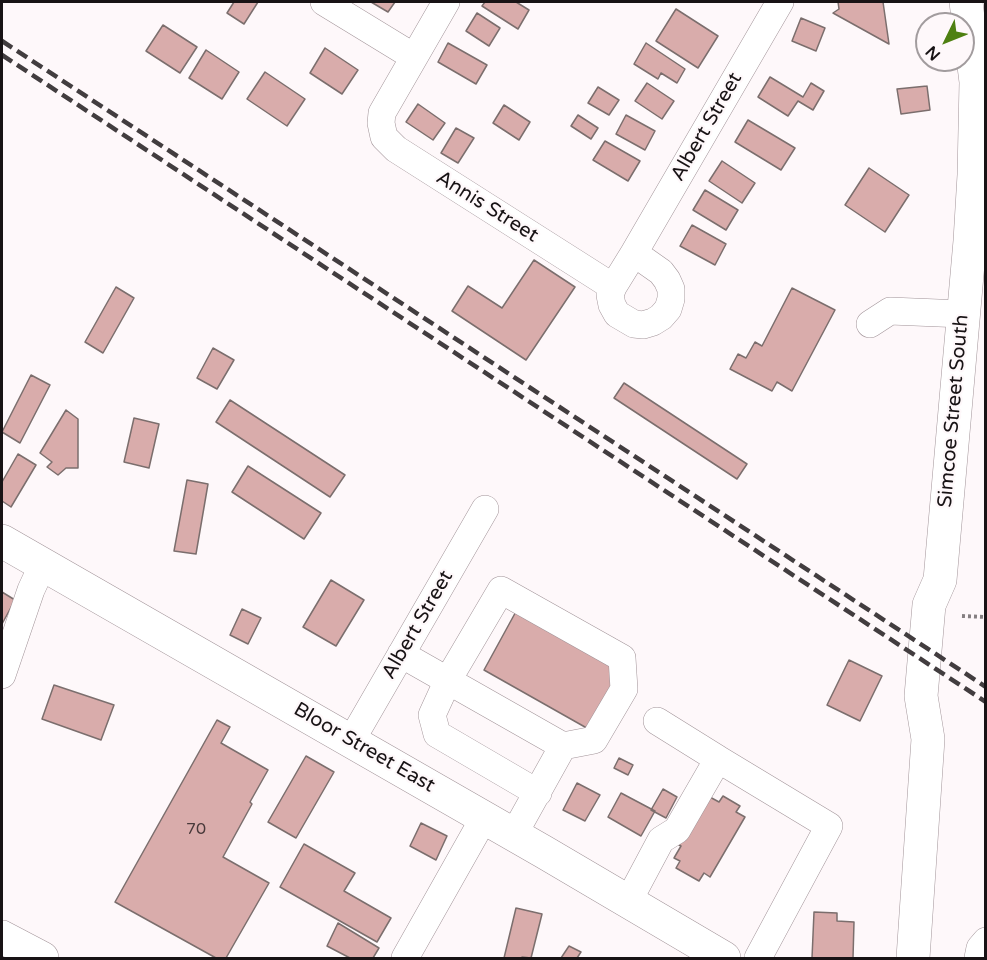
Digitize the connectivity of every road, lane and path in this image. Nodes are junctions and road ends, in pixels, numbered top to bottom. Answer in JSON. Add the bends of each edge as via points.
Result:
{"nodes":[{"id":1,"x":324,"y":2,"type":"edge"},
{"id":2,"x":446,"y":2,"type":"edge"},
{"id":3,"x":780,"y":2,"type":"edge"},
{"id":4,"x":966,"y":2,"type":"edge"},
{"id":5,"x":414,"y":57,"type":"junction"},
{"id":6,"x":980,"y":175,"type":"edge"},
{"id":7,"x":978,"y":243,"type":"edge"},
{"id":8,"x":634,"y":253,"type":"junction"},
{"id":9,"x":613,"y":287,"type":"junction"},
{"id":10,"x":963,"y":314,"type":"junction"},
{"id":11,"x":870,"y":324,"type":"dead end"},
{"id":12,"x":485,"y":509,"type":"dead end"},
{"id":13,"x":2,"y":540,"type":"edge"},
{"id":14,"x":43,"y":564,"type":"junction"},
{"id":15,"x":962,"y":616,"type":"dead end"},
{"id":16,"x":986,"y":617,"type":"edge"},
{"id":17,"x":401,"y":654,"type":"junction"},
{"id":18,"x":2,"y":675,"type":"edge"},
{"id":19,"x":448,"y":680,"type":"junction"},
{"id":20,"x":657,"y":721,"type":"dead end"},
{"id":21,"x":351,"y":741,"type":"junction"},
{"id":22,"x":563,"y":746,"type":"junction"},
{"id":23,"x":718,"y":759,"type":"junction"},
{"id":24,"x":538,"y":793,"type":"junction"},
{"id":25,"x":484,"y":818,"type":"junction"},
{"id":26,"x":514,"y":834,"type":"junction"},
{"id":27,"x":628,"y":902,"type":"junction"},
{"id":28,"x":2,"y":937,"type":"edge"},
{"id":29,"x":42,"y":958,"type":"edge"},
{"id":30,"x":405,"y":958,"type":"edge"},
{"id":31,"x":724,"y":958,"type":"edge"},
{"id":32,"x":758,"y":958,"type":"edge"},
{"id":33,"x":913,"y":958,"type":"edge"}],
"edges":[{"from":1,"to":5,"type":"street"},
{"from":2,"to":5,"type":"street"},
{"from":3,"to":8,"type":"street","name":"Albert Street"},
{"from":4,"to":6,"type":"main road","name":"Simcoe Street South","via":[[976,82]]},
{"from":5,"to":9,"type":"street","name":"Annis Street","via":[[382,113],[384,137],[396,149]]},
{"from":6,"to":7,"type":"main road","name":"Simcoe Street South"},
{"from":7,"to":10,"type":"main road","name":"Simcoe Street South"},
{"from":8,"to":9,"type":"street","name":"Albert Street"},
{"from":8,"to":9,"type":"street","via":[[667,280],[671,299],[668,309],[653,322],[633,324],[617,314],[612,305]]},
{"from":10,"to":11,"type":"street","via":[[890,311]]},
{"from":10,"to":33,"type":"main road","name":"Simcoe Street South","via":[[940,580],[950,611],[943,704],[928,739]]},
{"from":12,"to":17,"type":"street","name":"Albert Street"},
{"from":13,"to":14,"type":"main road","name":"Bloor Street East"},
{"from":14,"to":18,"type":"street"},
{"from":14,"to":21,"type":"main road","name":"Bloor Street East"},
{"from":15,"to":16,"type":"path"},
{"from":17,"to":19,"type":"street"},
{"from":17,"to":21,"type":"street","name":"Albert Street"},
{"from":19,"to":22,"type":"street"},
{"from":19,"to":22,"type":"street","via":[[501,590],[622,658],[624,689],[594,740]]},
{"from":19,"to":24,"type":"street","via":[[432,715],[437,734]]},
{"from":20,"to":23,"type":"street"},
{"from":21,"to":25,"type":"main road","name":"Bloor Street East"},
{"from":22,"to":24,"type":"street"},
{"from":23,"to":27,"type":"street","via":[[677,830],[661,840]]},
{"from":23,"to":32,"type":"street","via":[[829,826]]},
{"from":24,"to":26,"type":"street"},
{"from":25,"to":26,"type":"main road","name":"Bloor Street East"},
{"from":25,"to":30,"type":"street"},
{"from":26,"to":27,"type":"main road","name":"Bloor Street East"},
{"from":27,"to":31,"type":"main road","name":"Bloor Street East"},
{"from":28,"to":29,"type":"main road"}]}
